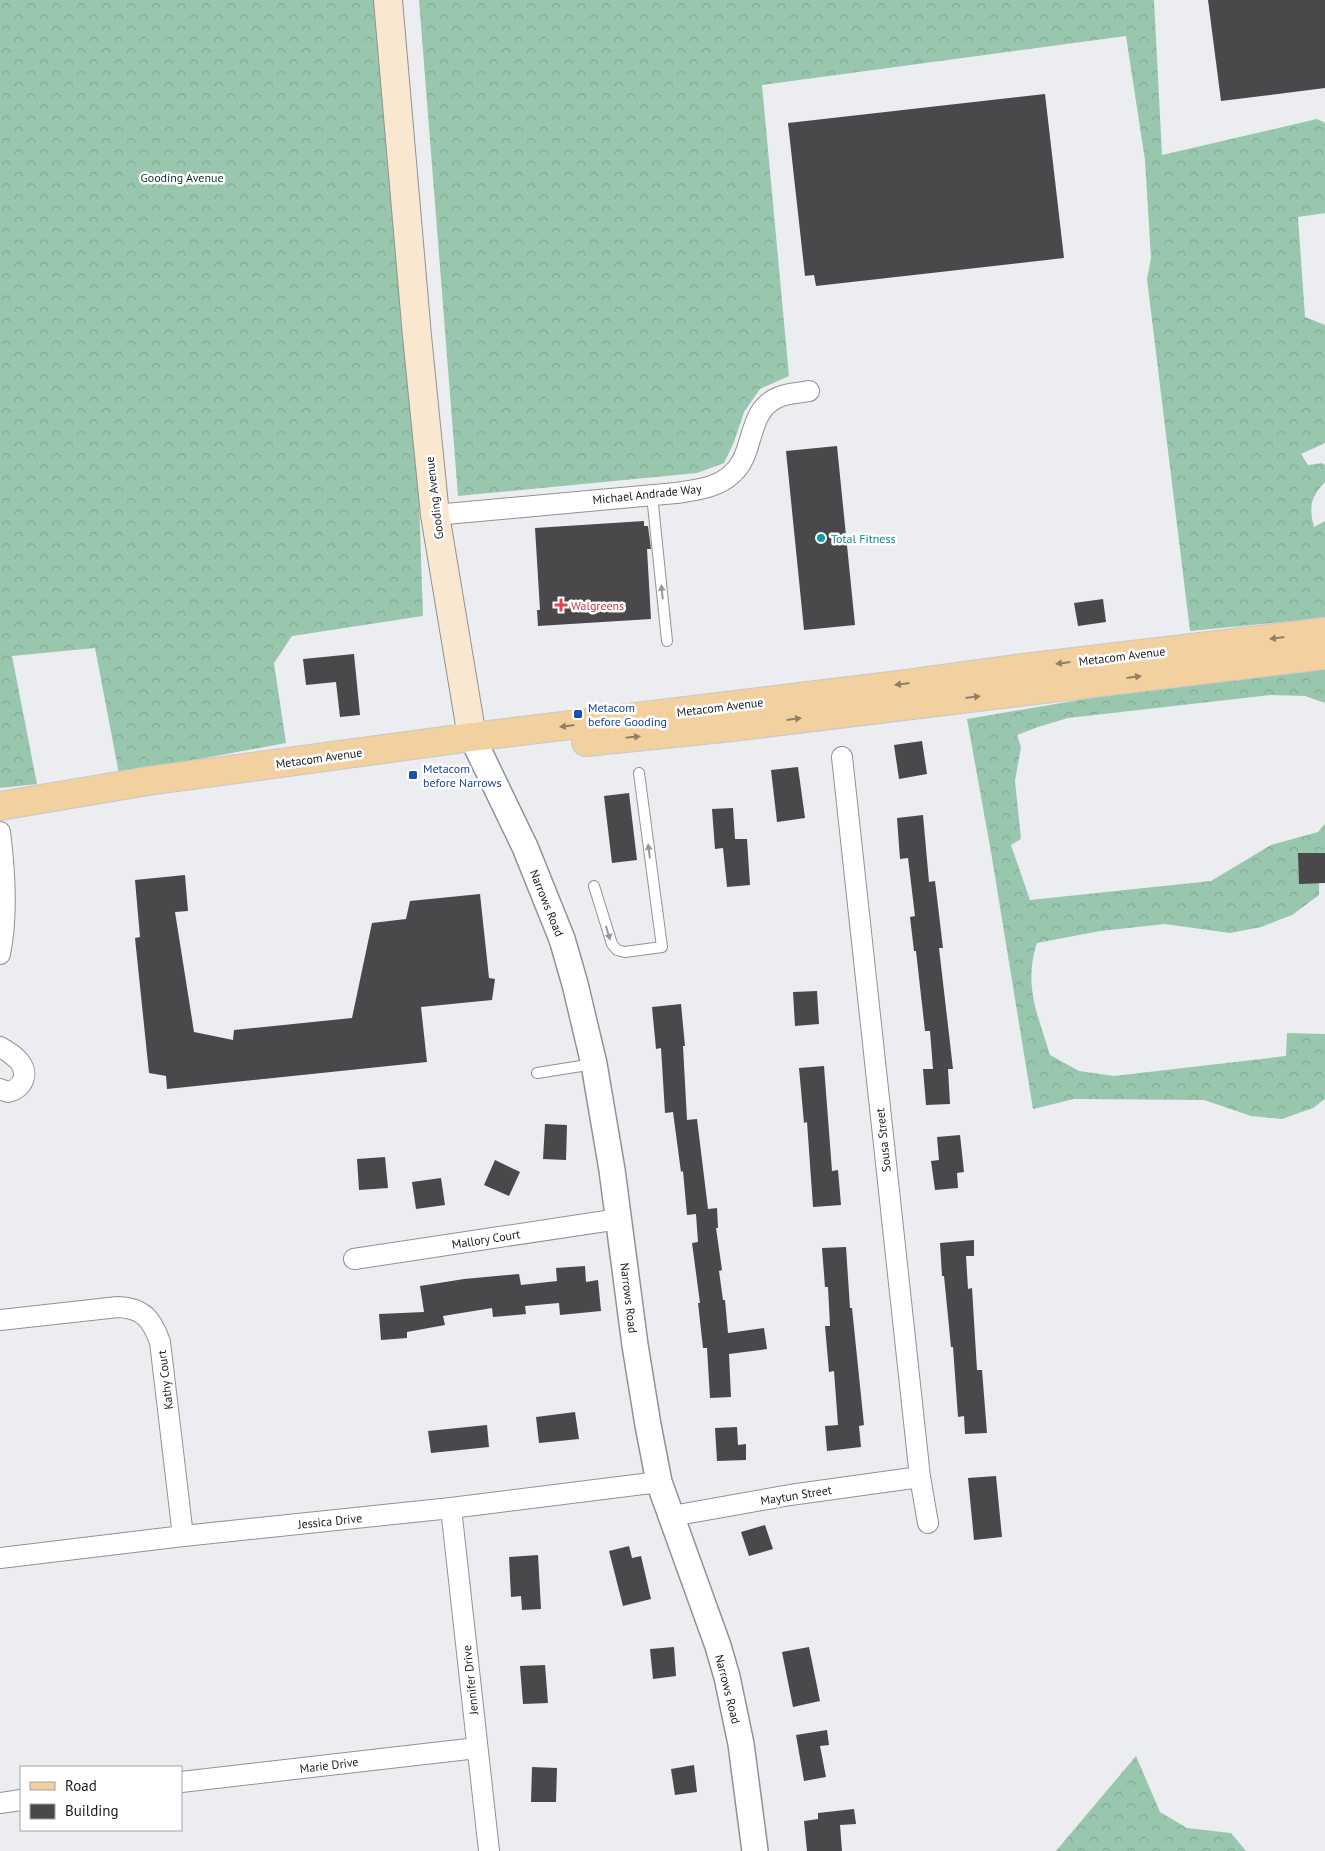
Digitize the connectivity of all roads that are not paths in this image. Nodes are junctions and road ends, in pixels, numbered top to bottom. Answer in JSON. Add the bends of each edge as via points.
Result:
{"nodes":[{"id":1,"x":388,"y":0,"type":"edge"},
{"id":2,"x":809,"y":391,"type":"dead end"},
{"id":3,"x":652,"y":495,"type":"junction"},
{"id":4,"x":435,"y":515,"type":"junction"},
{"id":5,"x":1325,"y":632,"type":"edge"},
{"id":6,"x":667,"y":641,"type":"dead end"},
{"id":7,"x":1325,"y":654,"type":"edge"},
{"id":8,"x":1184,"y":660,"type":"junction"},
{"id":9,"x":476,"y":745,"type":"junction"},
{"id":10,"x":842,"y":757,"type":"dead end"},
{"id":11,"x":639,"y":773,"type":"dead end"},
{"id":12,"x":175,"y":782,"type":"junction"},
{"id":13,"x":0,"y":806,"type":"edge"},
{"id":14,"x":0,"y":832,"type":"edge"},
{"id":15,"x":594,"y":886,"type":"dead end"},
{"id":16,"x":0,"y":954,"type":"edge"},
{"id":17,"x":0,"y":1047,"type":"edge"},
{"id":18,"x":594,"y":1064,"type":"junction"},
{"id":19,"x":537,"y":1073,"type":"dead end"},
{"id":20,"x":0,"y":1089,"type":"edge"},
{"id":21,"x":619,"y":1219,"type":"junction"},
{"id":22,"x":354,"y":1260,"type":"dead end"},
{"id":23,"x":0,"y":1320,"type":"edge"},
{"id":24,"x":920,"y":1477,"type":"junction"},
{"id":25,"x":659,"y":1482,"type":"junction"},
{"id":26,"x":451,"y":1508,"type":"junction"},
{"id":27,"x":672,"y":1516,"type":"junction"},
{"id":28,"x":928,"y":1523,"type":"dead end"},
{"id":29,"x":183,"y":1536,"type":"junction"},
{"id":30,"x":0,"y":1558,"type":"edge"},
{"id":31,"x":477,"y":1748,"type":"junction"},
{"id":32,"x":182,"y":1782,"type":"edge"},
{"id":33,"x":20,"y":1800,"type":"edge"},
{"id":34,"x":0,"y":1803,"type":"edge"},
{"id":35,"x":488,"y":1851,"type":"edge"},
{"id":36,"x":755,"y":1851,"type":"edge"}],
"edges":[{"from":1,"to":4,"type":"main road","name":"Gooding Avenue"},
{"from":2,"to":3,"type":"street","name":"Michael Andrade Way","via":[[779,396],[767,404],[758,414],[739,468],[732,475],[705,488]]},
{"from":3,"to":4,"type":"street","name":"Michael Andrade Way"},
{"from":6,"to":3,"type":"lane","one_way":true},
{"from":4,"to":9,"type":"main road","name":"Gooding Avenue"},
{"from":5,"to":8,"type":"main road","name":"Metacom Avenue","one_way":true},
{"from":7,"to":8,"type":"main road","name":"Metacom Avenue"},
{"from":8,"to":9,"type":"main road","name":"Metacom Avenue","via":[[723,728]]},
{"from":9,"to":12,"type":"main road","name":"Metacom Avenue"},
{"from":9,"to":12,"type":"main road","name":"Metacom Avenue","via":[[319,773]]},
{"from":9,"to":18,"type":"street","name":"Narrows Road","via":[[525,846],[562,939]]},
{"from":10,"to":24,"type":"street","name":"Sousa Street"},
{"from":15,"to":11,"type":"lane","one_way":true,"via":[[612,944],[617,950],[625,952],[662,947]]},
{"from":12,"to":13,"type":"main road","name":"Metacom Avenue"},
{"from":14,"to":16,"type":"street","via":[[4,879],[4,926]]},
{"from":17,"to":20,"type":"street","via":[[21,1063],[24,1079],[16,1089],[8,1092]]},
{"from":18,"to":19,"type":"lane"},
{"from":18,"to":21,"type":"street","name":"Narrows Road"},
{"from":21,"to":22,"type":"street","name":"Mallory Court"},
{"from":21,"to":25,"type":"street","name":"Narrows Road","via":[[635,1345]]},
{"from":23,"to":29,"type":"street","name":"Kathy Court","via":[[118,1307],[129,1307],[147,1316],[160,1342]]},
{"from":24,"to":27,"type":"street","name":"Maytun Street","via":[[790,1494]]},
{"from":24,"to":28,"type":"street","name":"Sousa Street"},
{"from":25,"to":26,"type":"street","name":"Jessica Drive"},
{"from":25,"to":27,"type":"street","name":"Narrows Road"},
{"from":26,"to":29,"type":"street","name":"Jessica Drive"},
{"from":26,"to":31,"type":"street","name":"Jennifer Drive"},
{"from":27,"to":36,"type":"street","name":"Narrows Road","via":[[727,1677],[741,1744]]},
{"from":29,"to":30,"type":"street","name":"Jessica Drive"},
{"from":31,"to":32,"type":"street","name":"Marie Drive"},
{"from":31,"to":35,"type":"street","name":"Jennifer Drive"},
{"from":33,"to":34,"type":"street"}]}
